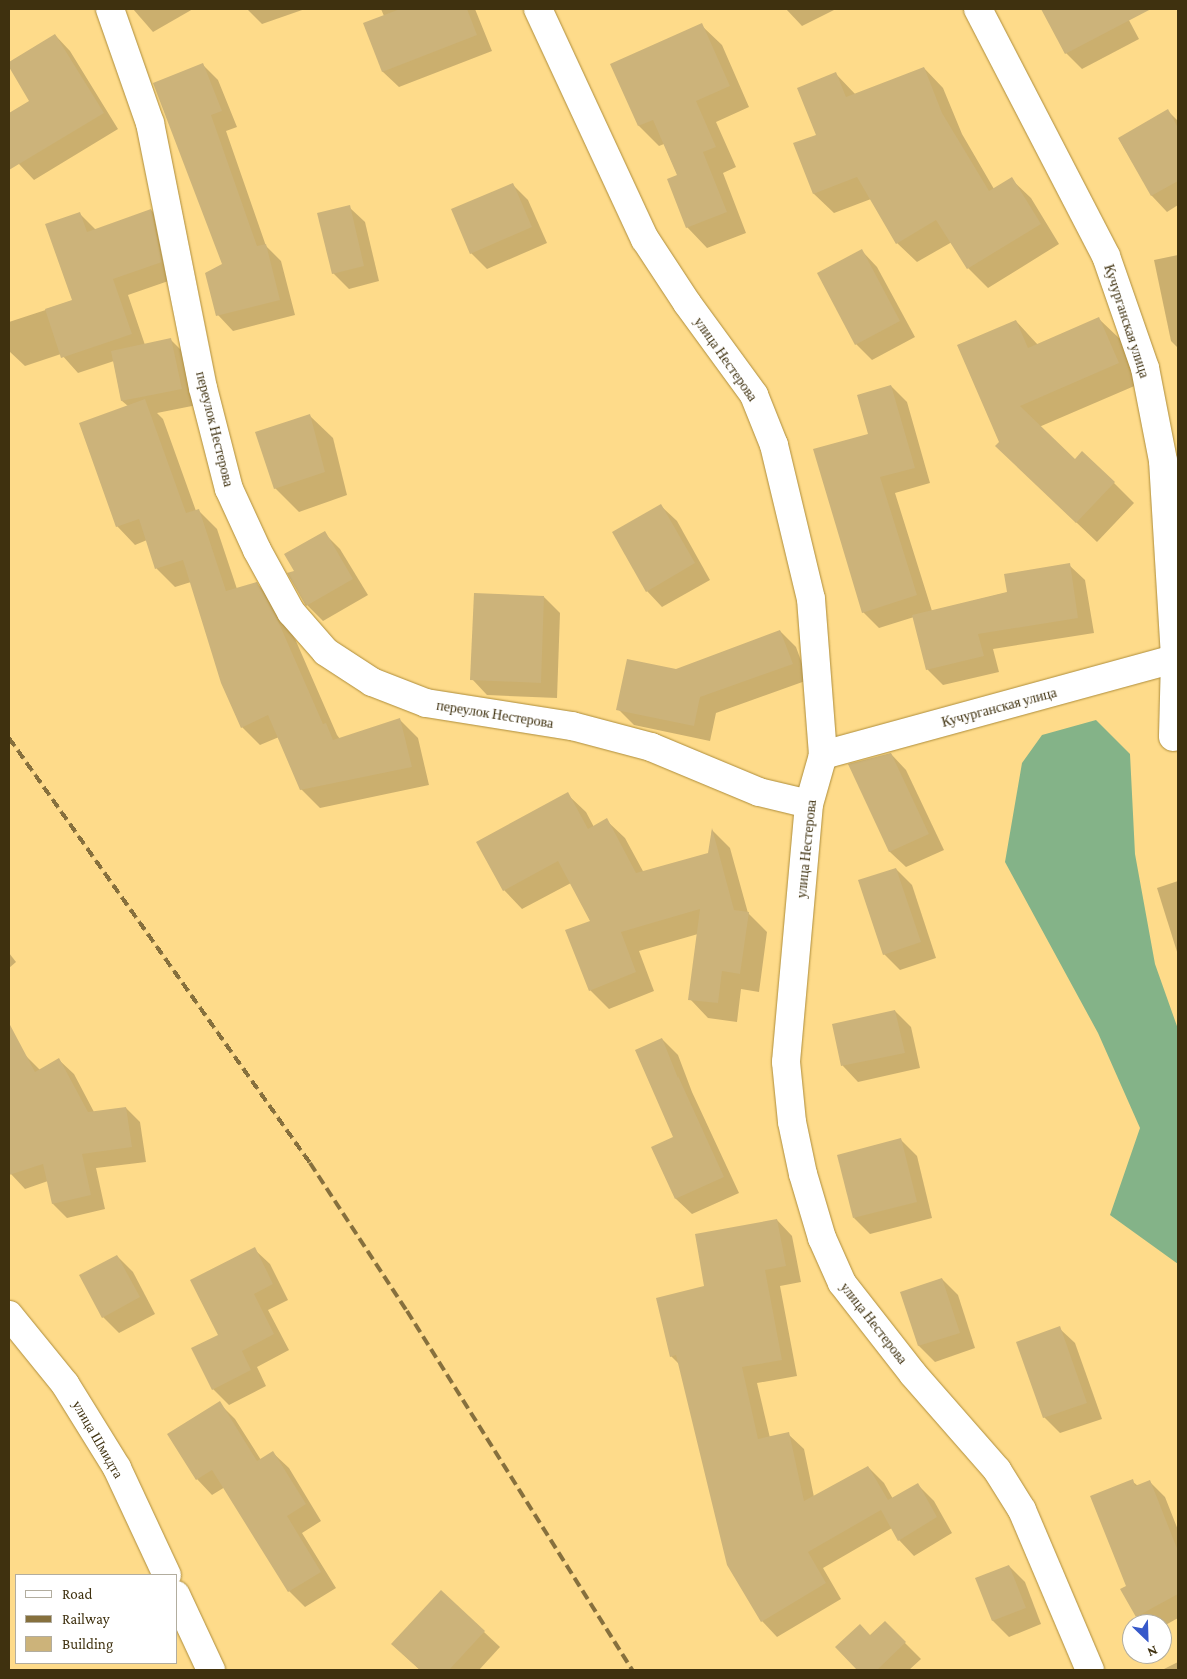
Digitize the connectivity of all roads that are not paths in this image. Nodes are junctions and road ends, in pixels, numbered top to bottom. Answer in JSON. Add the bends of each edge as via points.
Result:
{"nodes":[{"id":1,"x":110,"y":9,"type":"edge"},
{"id":2,"x":538,"y":9,"type":"edge"},
{"id":3,"x":978,"y":9,"type":"edge"},
{"id":4,"x":1175,"y":659,"type":"junction"},
{"id":5,"x":1172,"y":737,"type":"dead end"},
{"id":6,"x":824,"y":756,"type":"junction"},
{"id":7,"x":809,"y":804,"type":"junction"},
{"id":8,"x":9,"y":1315,"type":"edge"},
{"id":9,"x":167,"y":1574,"type":"edge"},
{"id":10,"x":178,"y":1599,"type":"edge"},
{"id":11,"x":211,"y":1670,"type":"edge"},
{"id":12,"x":1090,"y":1670,"type":"edge"}],
"edges":[{"from":1,"to":7,"type":"street","name":"переулок Нестерова","via":[[150,123],[203,388],[229,489],[291,612],[326,652],[372,682],[426,702],[572,726],[651,747],[759,792]]},
{"from":2,"to":6,"type":"street","name":"улица Нестерова","via":[[645,239],[754,395],[774,445],[811,599]]},
{"from":3,"to":4,"type":"street","name":"Кучурганская улица","via":[[1106,256],[1145,368],[1163,461]]},
{"from":4,"to":5,"type":"street"},
{"from":4,"to":6,"type":"street","name":"Кучурганская улица"},
{"from":6,"to":7,"type":"street","name":"улица Нестерова"},
{"from":7,"to":12,"type":"street","name":"улица Нестерова","via":[[786,1062],[795,1139],[822,1238],[842,1283],[913,1374],[997,1470],[1022,1510]]},
{"from":8,"to":9,"type":"street","name":"улица Шмидта","via":[[65,1384],[117,1468]]},
{"from":10,"to":11,"type":"street"}]}
